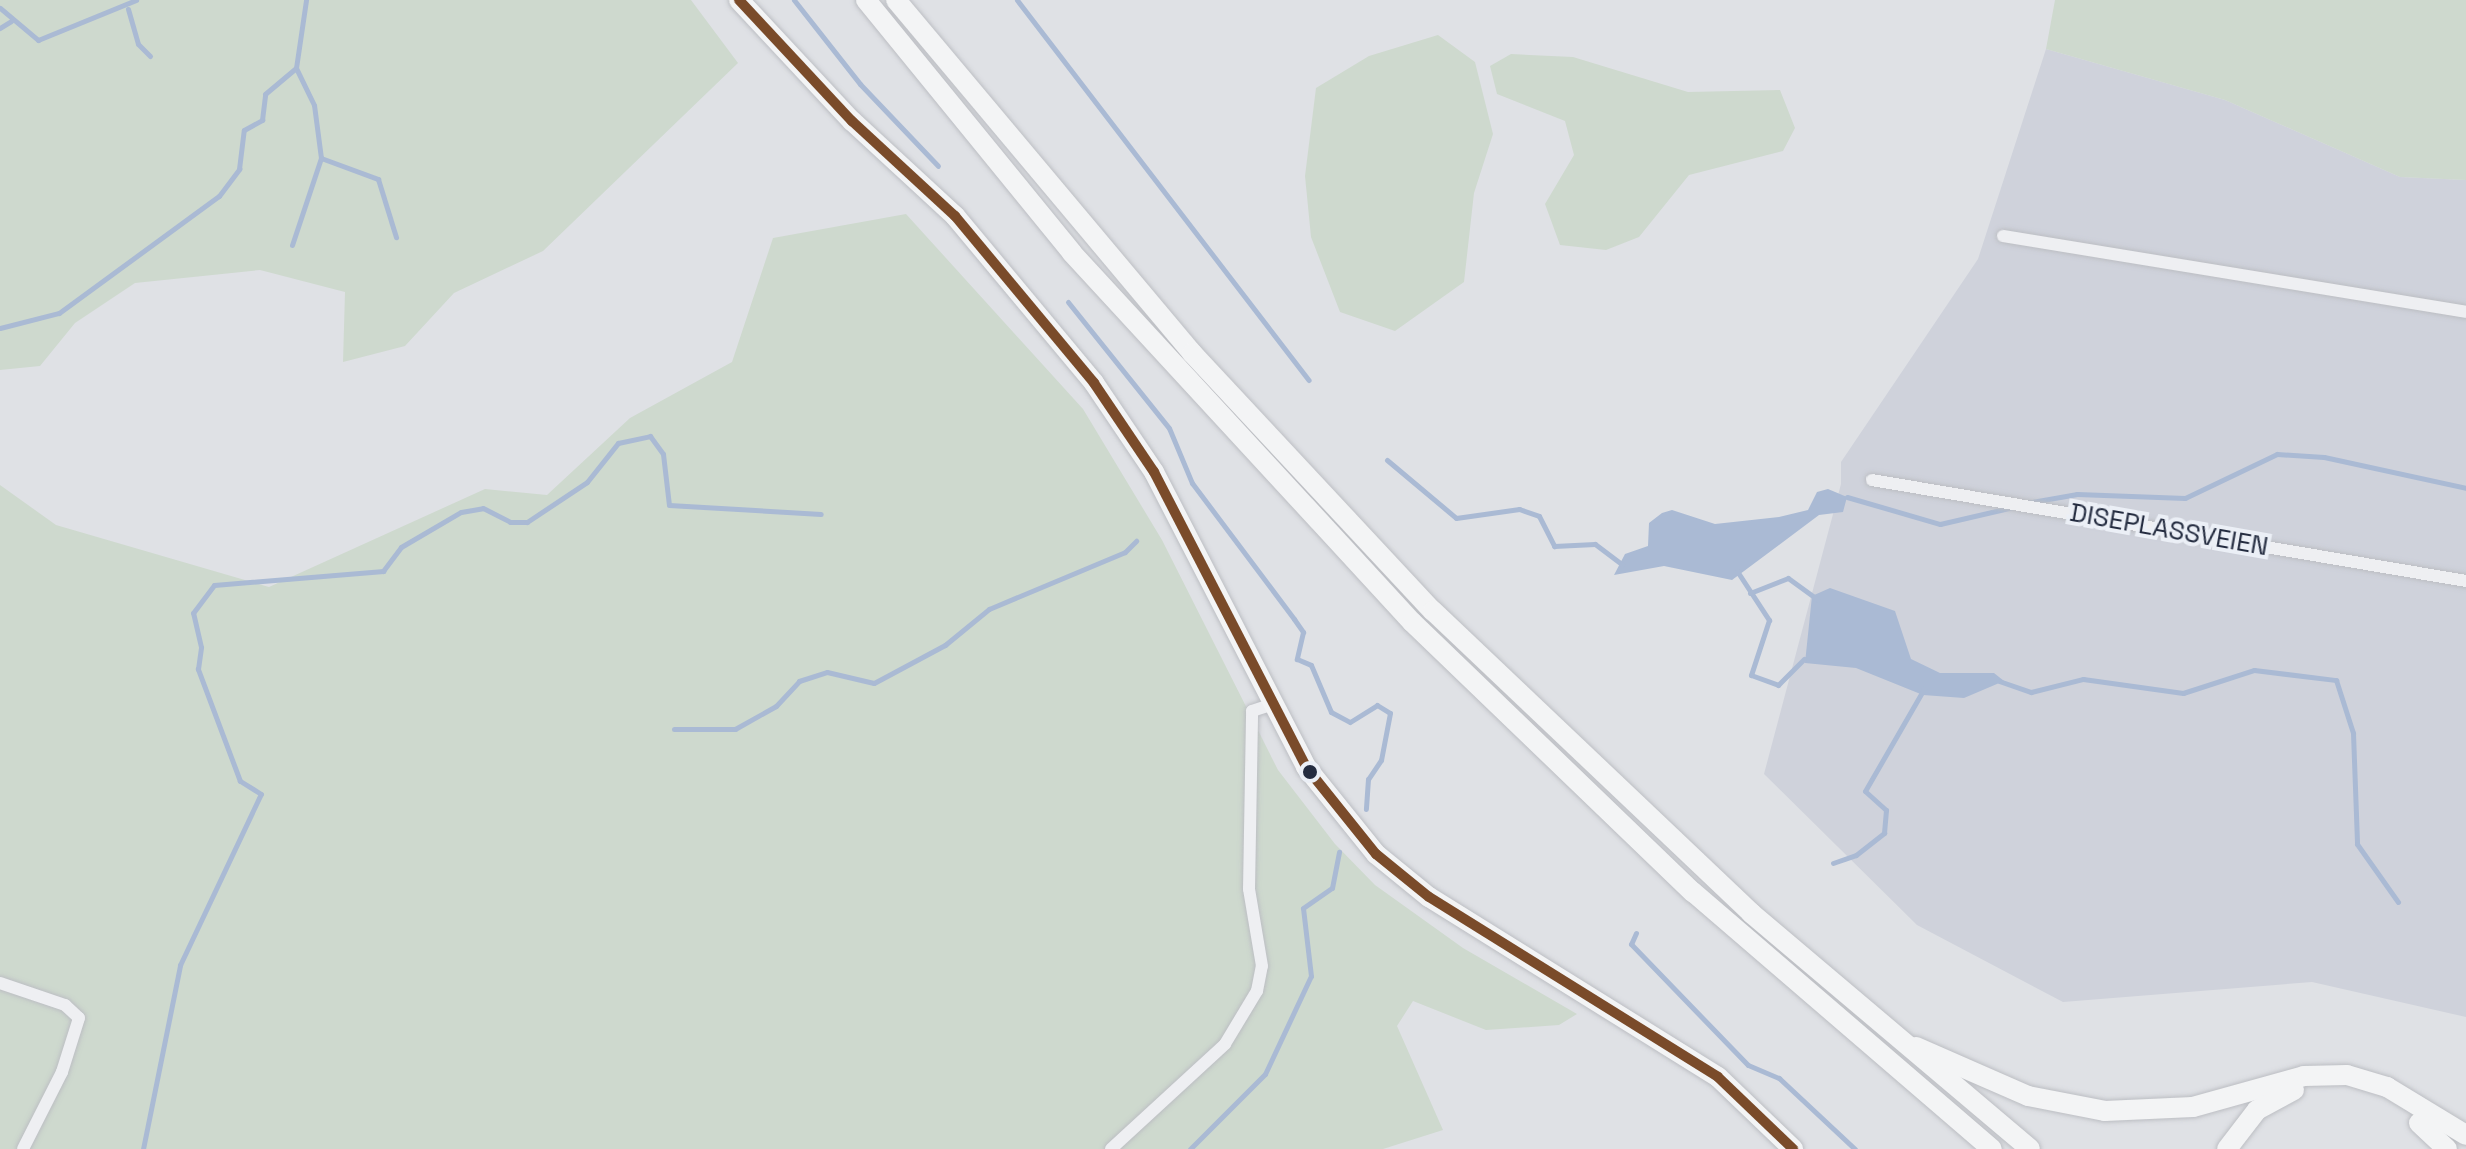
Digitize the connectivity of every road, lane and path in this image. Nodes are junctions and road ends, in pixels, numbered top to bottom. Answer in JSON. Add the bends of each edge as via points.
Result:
{"nodes":[{"id":1,"x":739,"y":0,"type":"edge"},
{"id":2,"x":866,"y":0,"type":"edge"},
{"id":3,"x":896,"y":0,"type":"edge"},
{"id":4,"x":2003,"y":236,"type":"dead end"},
{"id":5,"x":2466,"y":312,"type":"edge"},
{"id":6,"x":1872,"y":480,"type":"dead end"},
{"id":7,"x":2466,"y":581,"type":"edge"},
{"id":8,"x":1262,"y":708,"type":"junction"},
{"id":9,"x":0,"y":983,"type":"edge"},
{"id":10,"x":1891,"y":1035,"type":"junction"},
{"id":11,"x":1949,"y":1114,"type":"junction"},
{"id":12,"x":2466,"y":1135,"type":"edge"},
{"id":13,"x":23,"y":1149,"type":"edge"},
{"id":14,"x":1111,"y":1149,"type":"edge"},
{"id":15,"x":1793,"y":1149,"type":"edge"},
{"id":16,"x":1973,"y":1149,"type":"edge"},
{"id":17,"x":1992,"y":1149,"type":"edge"},
{"id":18,"x":2030,"y":1149,"type":"edge"},
{"id":19,"x":2227,"y":1149,"type":"edge"},
{"id":20,"x":2447,"y":1149,"type":"edge"}],
"edges":[{"from":1,"to":8,"type":"main road","via":[[852,121],[991,255],[1094,383],[1145,459]]},
{"from":2,"to":11,"type":"main road","via":[[1072,253],[1372,582],[1617,822]]},
{"from":3,"to":10,"type":"main road","via":[[1121,272],[1405,582],[1683,851]]},
{"from":4,"to":5,"type":"street"},
{"from":6,"to":7,"type":"street","name":"DISEPLASSVEIEN"},
{"from":8,"to":14,"type":"street","via":[[1249,889],[1262,966],[1257,991],[1225,1044]]},
{"from":8,"to":15,"type":"main road","via":[[1331,802],[1400,875],[1718,1077]]},
{"from":9,"to":13,"type":"street","via":[[65,1005],[79,1018],[62,1072]]},
{"from":10,"to":12,"type":"main road","via":[[2003,1087],[2070,1107],[2167,1111],[2304,1076],[2339,1074],[2387,1087]]},
{"from":10,"to":18,"type":"main road"},
{"from":11,"to":16,"type":"main road"},
{"from":11,"to":17,"type":"main road"},
{"from":19,"to":20,"type":"main road","via":[[2270,1101],[2322,1085],[2356,1087],[2387,1100]]}]}
